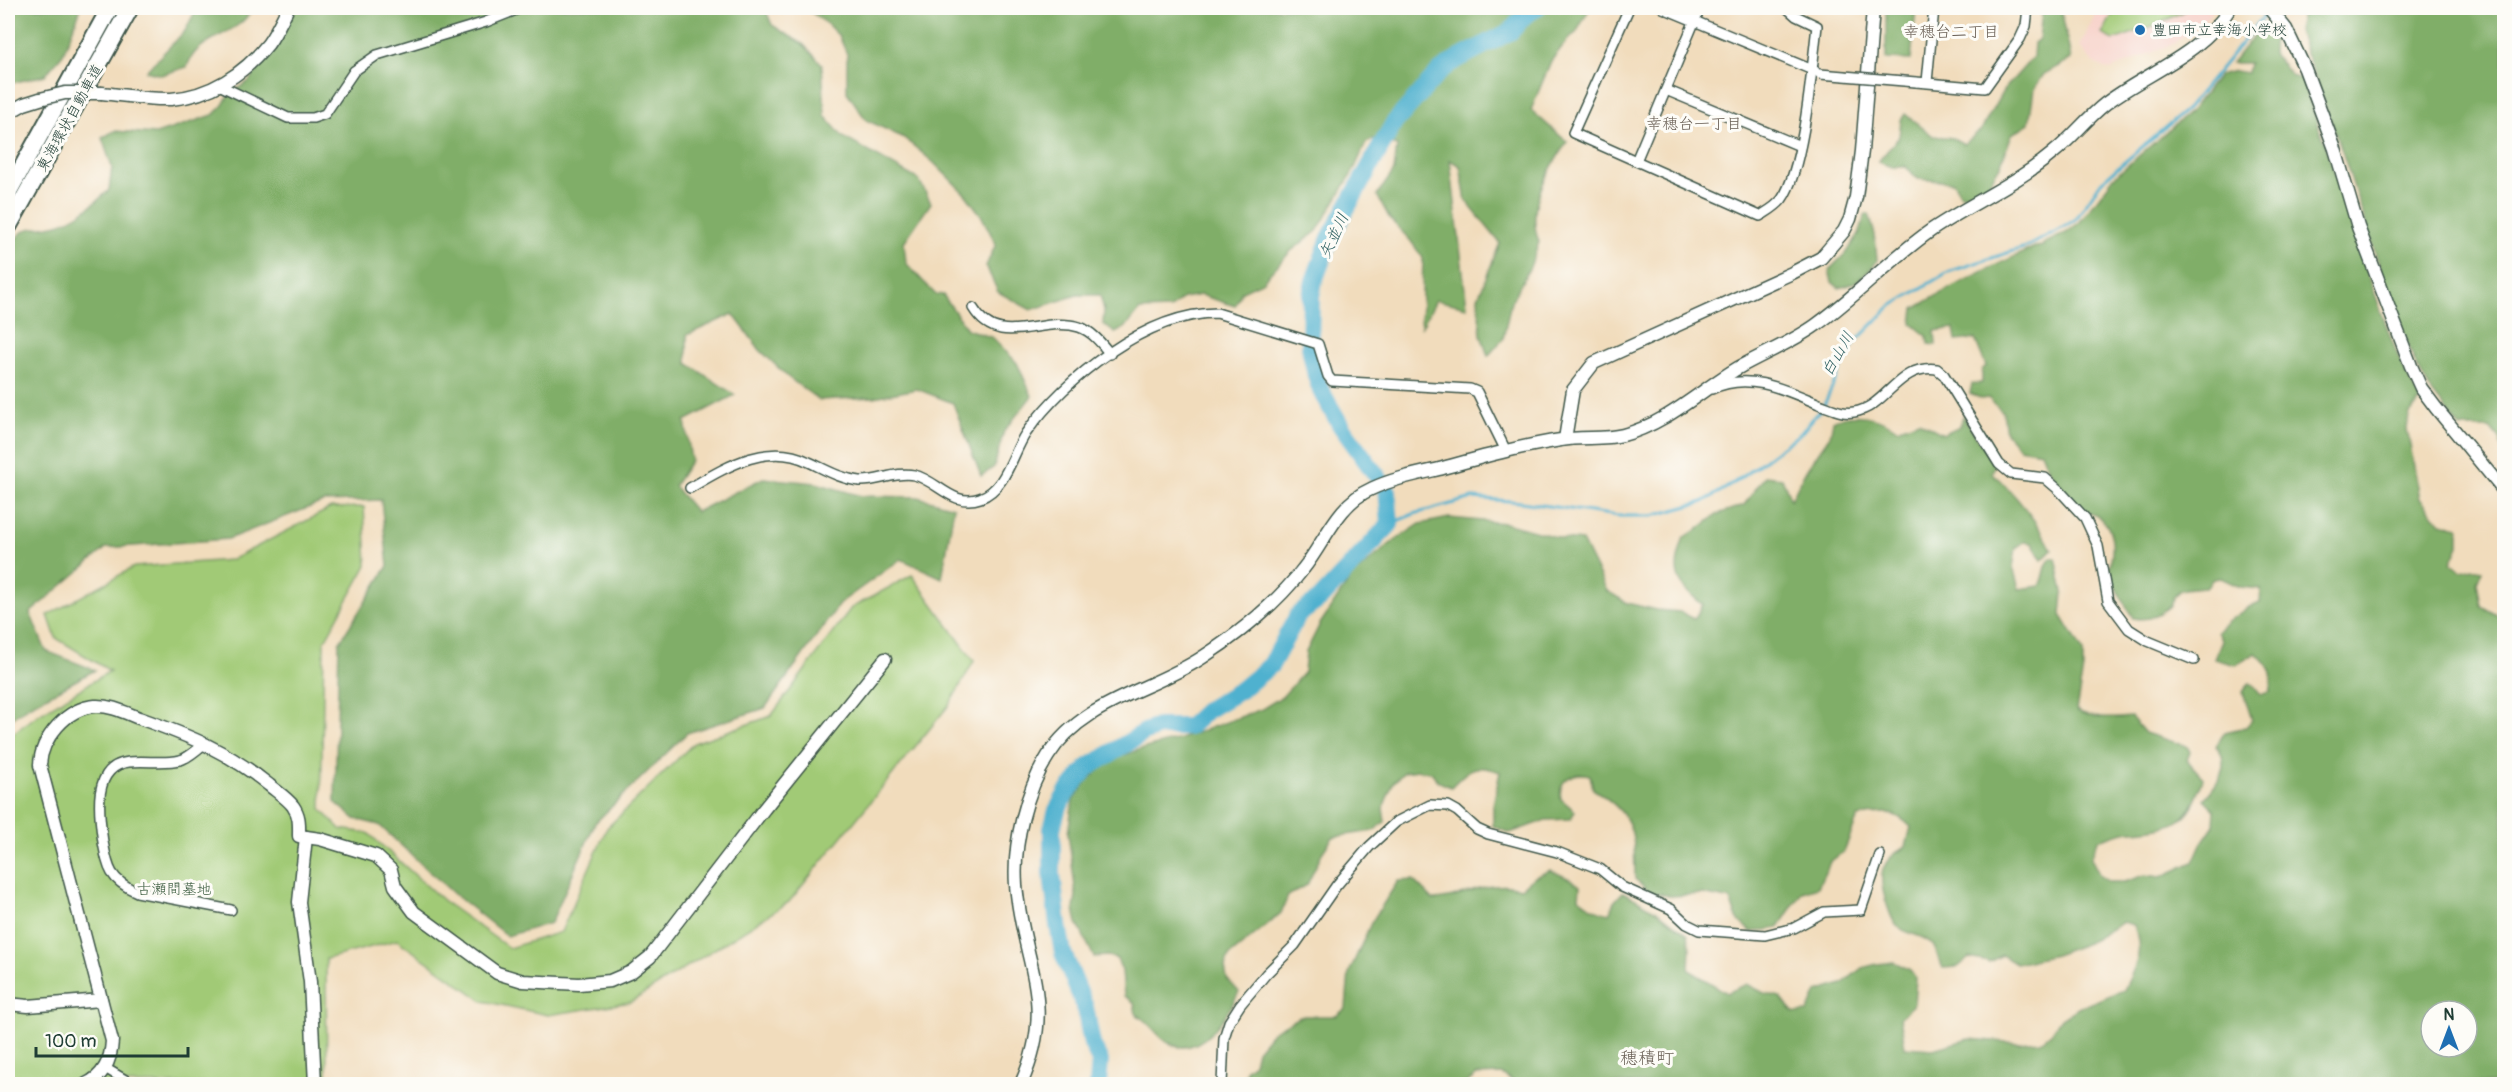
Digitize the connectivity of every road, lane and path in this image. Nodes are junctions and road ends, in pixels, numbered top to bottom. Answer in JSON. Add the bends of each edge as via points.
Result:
{"nodes":[{"id":1,"x":110,"y":8,"type":"edge"},
{"id":2,"x":130,"y":8,"type":"edge"},
{"id":3,"x":288,"y":8,"type":"edge"},
{"id":4,"x":521,"y":8,"type":"edge"},
{"id":5,"x":1629,"y":8,"type":"edge"},
{"id":6,"x":1663,"y":8,"type":"edge"},
{"id":7,"x":1700,"y":8,"type":"edge"},
{"id":8,"x":1787,"y":8,"type":"edge"},
{"id":9,"x":1873,"y":8,"type":"edge"},
{"id":10,"x":1934,"y":8,"type":"edge"},
{"id":11,"x":2028,"y":8,"type":"edge"},
{"id":12,"x":2230,"y":8,"type":"edge"},
{"id":13,"x":2269,"y":8,"type":"edge"},
{"id":14,"x":1694,"y":20,"type":"junction"},
{"id":15,"x":1816,"y":72,"type":"junction"},
{"id":16,"x":1927,"y":82,"type":"junction"},
{"id":17,"x":219,"y":85,"type":"junction"},
{"id":18,"x":1666,"y":90,"type":"junction"},
{"id":19,"x":8,"y":113,"type":"edge"},
{"id":20,"x":1800,"y":146,"type":"junction"},
{"id":21,"x":1636,"y":161,"type":"junction"},
{"id":22,"x":8,"y":193,"type":"edge"},
{"id":23,"x":8,"y":227,"type":"edge"},
{"id":24,"x":973,"y":308,"type":"dead end"},
{"id":25,"x":1110,"y":354,"type":"junction"},
{"id":26,"x":1701,"y":394,"type":"junction"},
{"id":27,"x":1565,"y":439,"type":"junction"},
{"id":28,"x":1506,"y":451,"type":"junction"},
{"id":29,"x":690,"y":488,"type":"dead end"},
{"id":30,"x":2505,"y":491,"type":"edge"},
{"id":31,"x":885,"y":659,"type":"dead end"},
{"id":32,"x":2194,"y":660,"type":"dead end"},
{"id":33,"x":206,"y":743,"type":"junction"},
{"id":34,"x":306,"y":837,"type":"junction"},
{"id":35,"x":1880,"y":855,"type":"dead end"},
{"id":36,"x":231,"y":910,"type":"dead end"},
{"id":37,"x":101,"y":1000,"type":"junction"},
{"id":38,"x":8,"y":1004,"type":"edge"},
{"id":39,"x":28,"y":1006,"type":"junction"},
{"id":40,"x":8,"y":1011,"type":"edge"},
{"id":41,"x":105,"y":1068,"type":"junction"},
{"id":42,"x":86,"y":1084,"type":"edge"},
{"id":43,"x":132,"y":1084,"type":"edge"},
{"id":44,"x":315,"y":1084,"type":"edge"},
{"id":45,"x":1021,"y":1084,"type":"edge"},
{"id":46,"x":1222,"y":1084,"type":"edge"}],
"edges":[{"from":1,"to":22,"type":"highway","name":"東海環状自動車道"},
{"from":2,"to":23,"type":"highway","name":"東海環状自動車道"},
{"from":3,"to":17,"type":"street","via":[[269,42],[251,62]]},
{"from":4,"to":17,"type":"street","via":[[377,55],[354,70],[325,114],[313,118],[288,118]]},
{"from":5,"to":21,"type":"street","via":[[1573,133]]},
{"from":6,"to":14,"type":"street"},
{"from":7,"to":14,"type":"street"},
{"from":8,"to":15,"type":"street","via":[[1817,26]]},
{"from":9,"to":27,"type":"street","via":[[1856,197],[1844,231],[1821,258],[1594,363],[1574,390]]},
{"from":10,"to":16,"type":"street"},
{"from":11,"to":16,"type":"street","via":[[2020,39],[1985,88]]},
{"from":12,"to":26,"type":"street","via":[[2202,43],[2101,108],[2045,160],[1929,232],[1819,323],[1741,366]]},
{"from":13,"to":30,"type":"street","via":[[2279,18],[2305,69],[2410,366],[2436,408]]},
{"from":14,"to":15,"type":"street"},
{"from":14,"to":18,"type":"street"},
{"from":15,"to":16,"type":"street","bridge":true},
{"from":15,"to":20,"type":"street"},
{"from":17,"to":19,"type":"street","bridge":true,"via":[[197,95],[169,99],[66,93],[24,104]]},
{"from":18,"to":20,"type":"street"},
{"from":18,"to":21,"type":"street"},
{"from":20,"to":21,"type":"street","via":[[1783,198],[1760,216]]},
{"from":24,"to":25,"type":"street","via":[[990,327],[1081,328]]},
{"from":25,"to":28,"type":"street","via":[[1140,334],[1171,321],[1217,313],[1318,344],[1332,381],[1477,392]]},
{"from":25,"to":29,"type":"street","via":[[1074,380],[1045,411],[1026,434],[998,485],[989,495],[976,500],[960,500],[916,475],[860,481],[791,455],[758,455],[732,464]]},
{"from":26,"to":27,"type":"street","via":[[1624,435]]},
{"from":26,"to":32,"type":"street","via":[[1726,385],[1760,382],[1833,409],[1858,412],[1916,369],[1937,369],[2000,464],[2011,474],[2045,478],[2085,518],[2098,546],[2108,601],[2129,629]]},
{"from":27,"to":28,"type":"street"},
{"from":28,"to":45,"type":"street","via":[[1368,489],[1347,506],[1306,567],[1273,603],[1200,660],[1103,707],[1077,723],[1056,745],[1034,782],[1018,850],[1019,901],[1039,1011],[1034,1050]]},
{"from":31,"to":34,"type":"street","via":[[650,957],[631,972],[610,981],[523,981],[497,973],[414,912],[395,886],[391,870],[376,856]]},
{"from":33,"to":34,"type":"street","via":[[250,769],[292,804],[300,817],[300,836]]},
{"from":33,"to":36,"type":"street","via":[[179,761],[114,766],[105,775],[101,788],[101,828],[111,875],[123,886]]},
{"from":33,"to":37,"type":"street","via":[[111,708],[94,706],[57,727],[43,746],[40,774]]},
{"from":34,"to":44,"type":"street","via":[[300,902],[310,982]]},
{"from":35,"to":46,"type":"street","via":[[1861,910],[1824,912],[1783,932],[1765,935],[1711,933],[1692,928],[1671,909],[1622,887],[1600,869],[1557,852],[1488,834],[1448,806],[1430,805],[1396,822],[1376,839],[1336,886],[1295,945],[1240,1005],[1224,1038]]},
{"from":37,"to":39,"type":"street"},
{"from":37,"to":41,"type":"street","via":[[112,1041]]},
{"from":38,"to":39,"type":"street"},
{"from":39,"to":40,"type":"street"},
{"from":41,"to":42,"type":"street"},
{"from":41,"to":43,"type":"street"}]}
